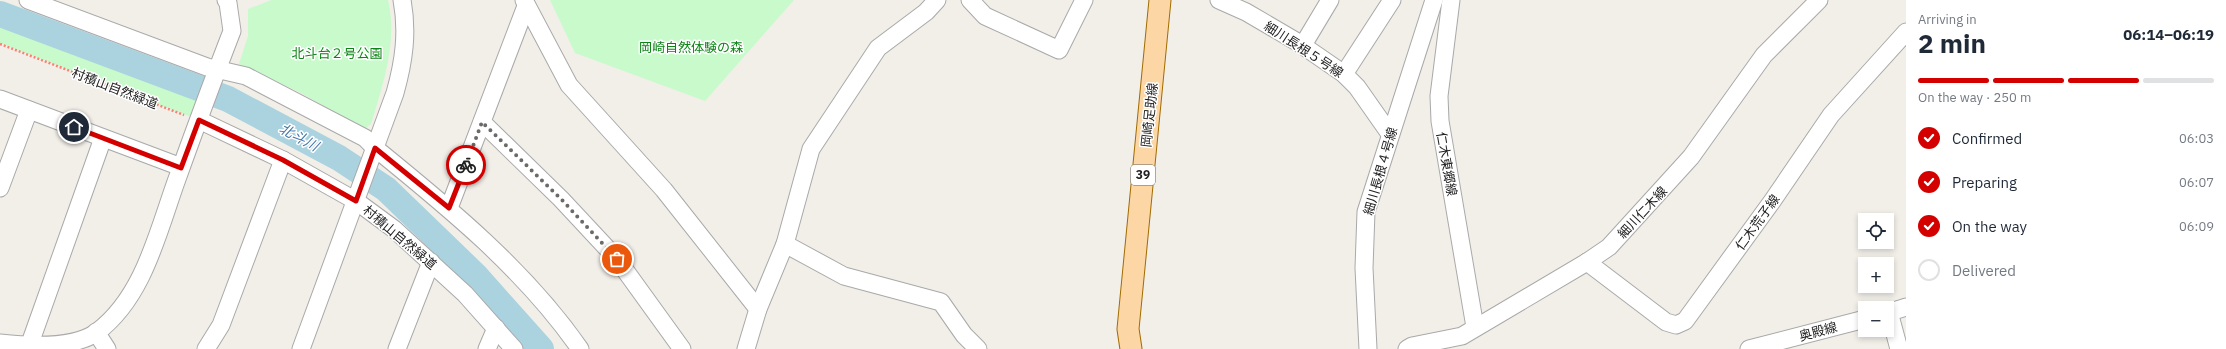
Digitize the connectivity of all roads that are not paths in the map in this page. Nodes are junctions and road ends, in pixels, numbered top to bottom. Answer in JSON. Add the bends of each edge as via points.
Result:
{"nodes":[{"id":1,"x":402,"y":0,"type":"edge"},
{"id":2,"x":938,"y":0,"type":"edge"},
{"id":3,"x":970,"y":0,"type":"edge"},
{"id":4,"x":1084,"y":0,"type":"edge"},
{"id":5,"x":1160,"y":0,"type":"edge"},
{"id":6,"x":1219,"y":0,"type":"edge"},
{"id":7,"x":1330,"y":0,"type":"edge"},
{"id":8,"x":1392,"y":0,"type":"edge"},
{"id":9,"x":1434,"y":0,"type":"edge"},
{"id":10,"x":1451,"y":0,"type":"edge"},
{"id":11,"x":1819,"y":0,"type":"edge"},
{"id":12,"x":34,"y":1,"type":"edge"},
{"id":13,"x":230,"y":1,"type":"edge"},
{"id":14,"x":525,"y":3,"type":"edge"},
{"id":15,"x":69,"y":7,"type":"edge"},
{"id":16,"x":1906,"y":32,"type":"edge"},
{"id":17,"x":1303,"y":45,"type":"junction"},
{"id":18,"x":216,"y":73,"type":"junction"},
{"id":19,"x":1344,"y":74,"type":"junction"},
{"id":20,"x":0,"y":99,"type":"edge"},
{"id":21,"x":29,"y":110,"type":"junction"},
{"id":22,"x":200,"y":116,"type":"junction"},
{"id":23,"x":482,"y":122,"type":"junction"},
{"id":24,"x":1390,"y":134,"type":"junction"},
{"id":25,"x":103,"y":138,"type":"junction"},
{"id":26,"x":373,"y":152,"type":"junction"},
{"id":27,"x":283,"y":160,"type":"junction"},
{"id":28,"x":181,"y":168,"type":"junction"},
{"id":29,"x":0,"y":188,"type":"edge"},
{"id":30,"x":358,"y":196,"type":"junction"},
{"id":31,"x":449,"y":208,"type":"junction"},
{"id":32,"x":785,"y":244,"type":"junction"},
{"id":33,"x":431,"y":262,"type":"junction"},
{"id":34,"x":1587,"y":262,"type":"junction"},
{"id":35,"x":1906,"y":307,"type":"edge"},
{"id":36,"x":758,"y":309,"type":"junction"},
{"id":37,"x":1894,"y":311,"type":"edge"},
{"id":38,"x":1858,"y":321,"type":"edge"},
{"id":39,"x":1475,"y":327,"type":"junction"},
{"id":40,"x":496,"y":328,"type":"junction"},
{"id":41,"x":96,"y":332,"type":"junction"},
{"id":42,"x":1894,"y":333,"type":"edge"},
{"id":43,"x":0,"y":343,"type":"edge"},
{"id":44,"x":28,"y":348,"type":"edge"},
{"id":45,"x":107,"y":349,"type":"edge"},
{"id":46,"x":206,"y":349,"type":"edge"},
{"id":47,"x":301,"y":349,"type":"edge"},
{"id":48,"x":397,"y":349,"type":"edge"},
{"id":49,"x":487,"y":349,"type":"edge"},
{"id":50,"x":514,"y":349,"type":"edge"},
{"id":51,"x":580,"y":349,"type":"edge"},
{"id":52,"x":682,"y":349,"type":"edge"},
{"id":53,"x":746,"y":349,"type":"edge"},
{"id":54,"x":978,"y":349,"type":"edge"},
{"id":55,"x":1131,"y":349,"type":"edge"},
{"id":56,"x":1368,"y":349,"type":"edge"},
{"id":57,"x":1407,"y":349,"type":"edge"},
{"id":58,"x":1749,"y":349,"type":"edge"},
{"id":59,"x":1899,"y":349,"type":"edge"}],
"edges":[{"from":1,"to":26,"type":"street","via":[[405,32],[402,67],[390,110]]},
{"from":2,"to":32,"type":"street","via":[[878,48],[811,149]]},
{"from":3,"to":4,"type":"street","via":[[985,16],[1059,50]]},
{"from":5,"to":55,"type":"main road","name":"岡崎足助線","number":"39","via":[[1128,330]]},
{"from":6,"to":17,"type":"street","name":"細川長根５号線","via":[[1246,12]]},
{"from":7,"to":17,"type":"street"},
{"from":8,"to":19,"type":"street"},
{"from":9,"to":24,"type":"street","name":"細川長根４号線"},
{"from":10,"to":39,"type":"street","name":"仁木東郷線","via":[[1439,96],[1440,121]]},
{"from":11,"to":34,"type":"street","name":"細川仁木線","via":[[1764,55],[1691,157],[1669,183],[1609,247]]},
{"from":12,"to":15,"type":"street"},
{"from":13,"to":18,"type":"street","via":[[232,31]]},
{"from":14,"to":23,"type":"street"},
{"from":14,"to":36,"type":"street","via":[[569,85],[664,190]]},
{"from":15,"to":18,"type":"street"},
{"from":16,"to":34,"type":"street","name":"仁木荒子線","via":[[1831,115],[1685,321],[1676,325],[1666,322]]},
{"from":17,"to":19,"type":"street","name":"細川長根５号線"},
{"from":18,"to":22,"type":"street"},
{"from":18,"to":26,"type":"street","via":[[246,76],[288,96],[364,138]]},
{"from":19,"to":24,"type":"street","name":"細川長根５号線","via":[[1357,87]]},
{"from":20,"to":21,"type":"street"},
{"from":21,"to":25,"type":"street"},
{"from":21,"to":29,"type":"street"},
{"from":22,"to":27,"type":"street","name":"村積山自然緑道"},
{"from":22,"to":28,"type":"street"},
{"from":23,"to":31,"type":"street"},
{"from":23,"to":52,"type":"street","via":[[561,199],[617,259]]},
{"from":24,"to":56,"type":"street","name":"細川長根４号線","via":[[1365,225],[1364,268]]},
{"from":25,"to":28,"type":"street"},
{"from":25,"to":44,"type":"street"},
{"from":26,"to":30,"type":"street"},
{"from":26,"to":31,"type":"street"},
{"from":27,"to":30,"type":"street","name":"村積山自然緑道"},
{"from":27,"to":46,"type":"street","via":[[221,324]]},
{"from":28,"to":41,"type":"street","via":[[136,286],[119,310]]},
{"from":30,"to":33,"type":"street","name":"村積山自然緑道"},
{"from":30,"to":47,"type":"street"},
{"from":31,"to":51,"type":"street","via":[[527,283]]},
{"from":32,"to":36,"type":"street"},
{"from":32,"to":54,"type":"street","via":[[844,276],[941,302],[964,335]]},
{"from":33,"to":40,"type":"street","name":"村積山自然緑道"},
{"from":33,"to":48,"type":"street"},
{"from":34,"to":39,"type":"street","name":"細川仁木線"},
{"from":35,"to":37,"type":"street"},
{"from":36,"to":53,"type":"street"},
{"from":38,"to":58,"type":"street","name":"奥殿線"},
{"from":39,"to":57,"type":"street","name":"細川仁木線","via":[[1462,336]]},
{"from":40,"to":49,"type":"street"},
{"from":40,"to":50,"type":"street","name":"村積山自然緑道"},
{"from":41,"to":44,"type":"street","via":[[68,343]]},
{"from":41,"to":45,"type":"street"},
{"from":42,"to":59,"type":"street"},
{"from":43,"to":44,"type":"street"}]}
